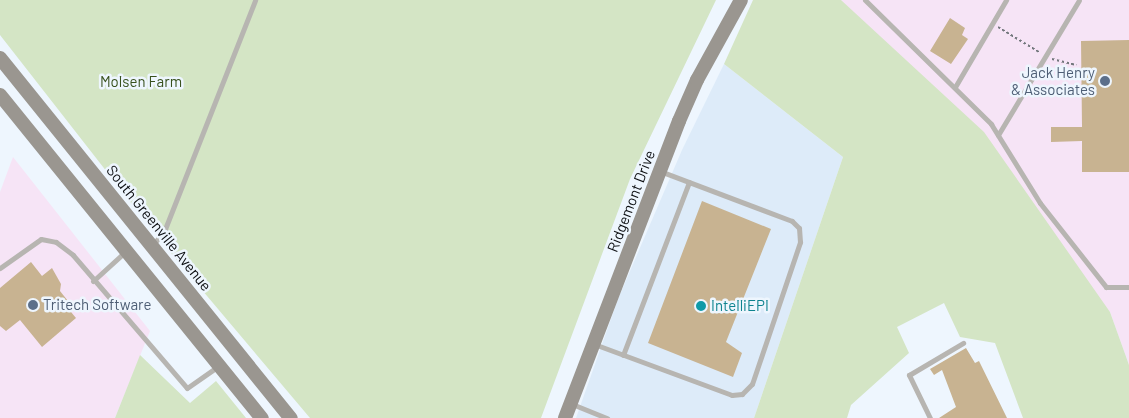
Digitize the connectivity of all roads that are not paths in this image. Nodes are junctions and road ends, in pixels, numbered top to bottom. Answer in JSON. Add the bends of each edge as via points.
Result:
{"nodes":[{"id":1,"x":255,"y":0,"type":"edge"},
{"id":2,"x":741,"y":0,"type":"edge"},
{"id":3,"x":865,"y":0,"type":"edge"},
{"id":4,"x":1006,"y":0,"type":"edge"},
{"id":5,"x":1080,"y":0,"type":"edge"},
{"id":6,"x":2,"y":64,"type":"edge"},
{"id":7,"x":954,"y":87,"type":"junction"},
{"id":8,"x":0,"y":95,"type":"edge"},
{"id":9,"x":998,"y":135,"type":"junction"},
{"id":10,"x":659,"y":171,"type":"junction"},
{"id":11,"x":689,"y":182,"type":"junction"},
{"id":12,"x":149,"y":240,"type":"junction"},
{"id":13,"x":126,"y":251,"type":"junction"},
{"id":14,"x":0,"y":268,"type":"edge"},
{"id":15,"x":93,"y":281,"type":"junction"},
{"id":16,"x":1129,"y":287,"type":"edge"},
{"id":17,"x":963,"y":343,"type":"dead end"},
{"id":18,"x":593,"y":344,"type":"junction"},
{"id":19,"x":623,"y":356,"type":"junction"},
{"id":20,"x":220,"y":366,"type":"junction"},
{"id":21,"x":570,"y":404,"type":"junction"},
{"id":22,"x":262,"y":418,"type":"edge"},
{"id":23,"x":291,"y":418,"type":"edge"},
{"id":24,"x":565,"y":418,"type":"edge"},
{"id":25,"x":607,"y":418,"type":"edge"},
{"id":26,"x":930,"y":418,"type":"edge"}],
"edges":[{"from":1,"to":12,"type":"lane","via":[[165,229]]},
{"from":2,"to":10,"type":"main road","name":"Ridgemont Drive","via":[[697,80]]},
{"from":3,"to":7,"type":"lane"},
{"from":4,"to":7,"type":"lane"},
{"from":5,"to":9,"type":"lane"},
{"from":6,"to":12,"type":"main road","name":"South Greenville Avenue"},
{"from":7,"to":9,"type":"lane"},
{"from":8,"to":13,"type":"main road"},
{"from":9,"to":16,"type":"lane","via":[[1040,203],[1106,287]]},
{"from":10,"to":11,"type":"lane"},
{"from":10,"to":18,"type":"main road","name":"Ridgemont Drive"},
{"from":11,"to":19,"type":"lane"},
{"from":11,"to":19,"type":"lane","via":[[792,221],[799,228],[800,242],[752,384],[742,394],[732,395]]},
{"from":12,"to":13,"type":"main road"},
{"from":12,"to":23,"type":"main road","name":"South Greenville Avenue"},
{"from":13,"to":15,"type":"lane"},
{"from":13,"to":20,"type":"main road"},
{"from":14,"to":15,"type":"lane","via":[[40,239],[56,242],[73,255]]},
{"from":15,"to":20,"type":"lane","via":[[187,388]]},
{"from":17,"to":26,"type":"lane","via":[[908,375]]},
{"from":18,"to":19,"type":"lane"},
{"from":18,"to":21,"type":"main road","name":"Ridgemont Drive"},
{"from":20,"to":22,"type":"main road"},
{"from":21,"to":24,"type":"main road","name":"Ridgemont Drive"},
{"from":21,"to":25,"type":"lane"}]}
